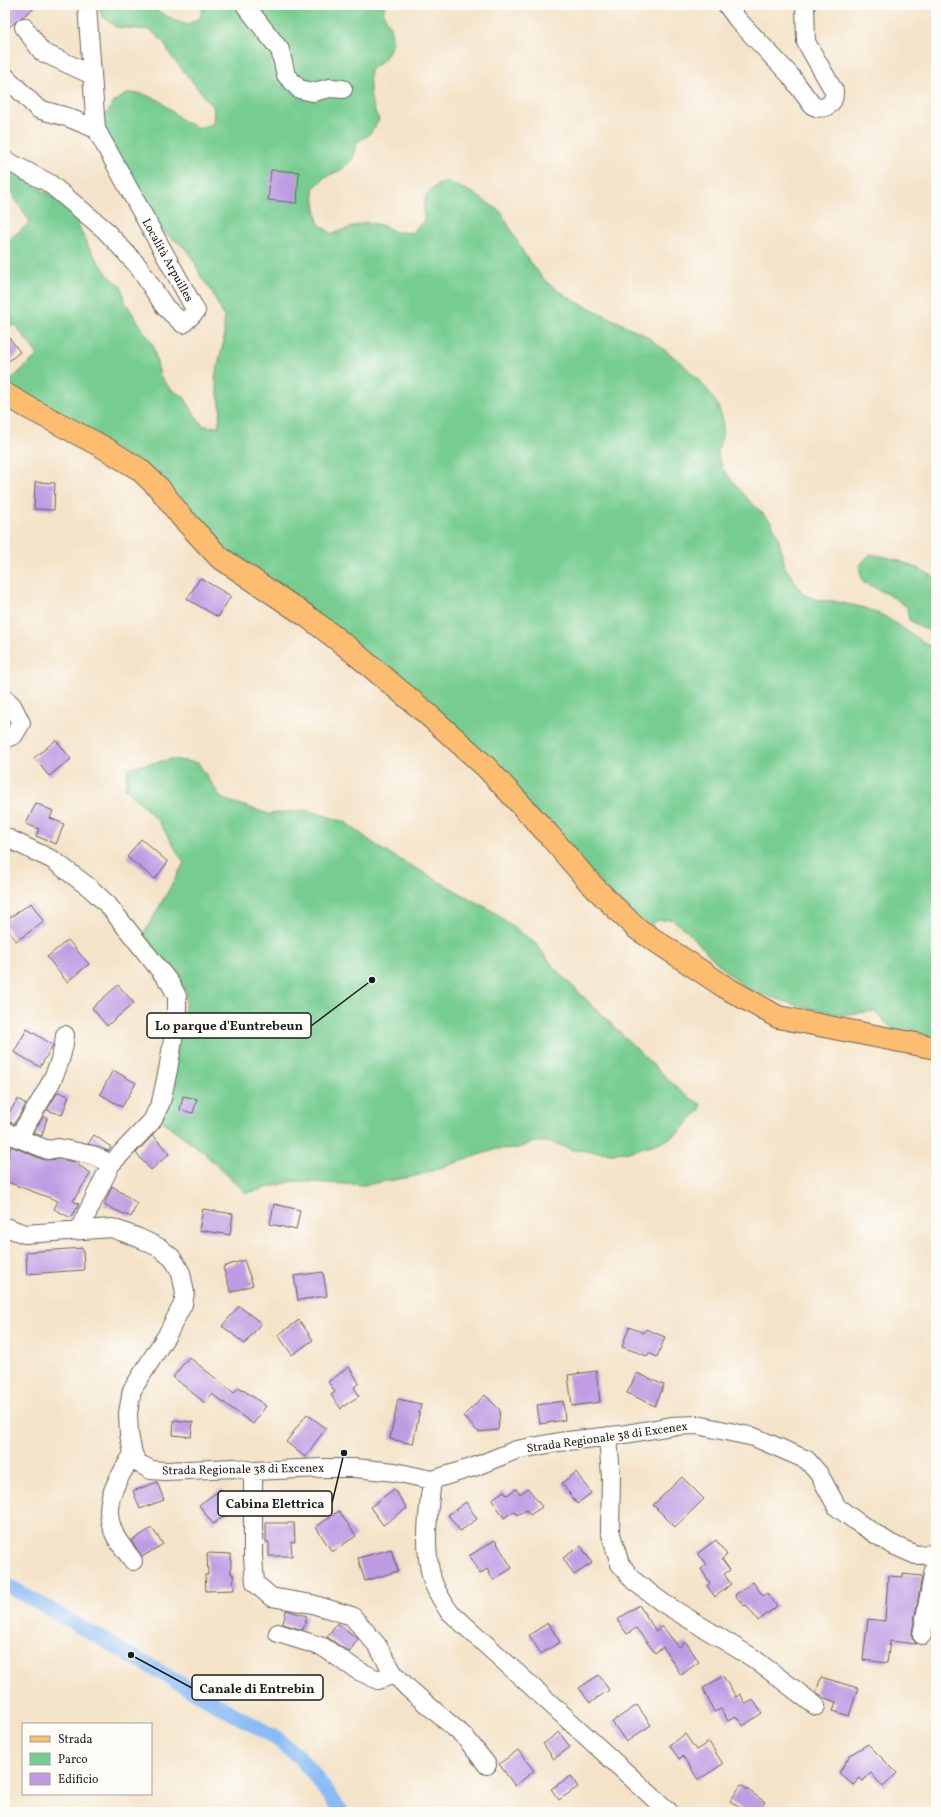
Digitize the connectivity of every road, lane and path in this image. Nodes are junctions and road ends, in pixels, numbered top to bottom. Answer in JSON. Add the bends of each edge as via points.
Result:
{"nodes":[{"id":1,"x":87,"y":5,"type":"edge"},
{"id":2,"x":245,"y":5,"type":"edge"},
{"id":3,"x":727,"y":5,"type":"edge"},
{"id":4,"x":805,"y":5,"type":"edge"},
{"id":5,"x":24,"y":28,"type":"dead end"},
{"id":6,"x":92,"y":75,"type":"junction"},
{"id":7,"x":5,"y":76,"type":"edge"},
{"id":8,"x":343,"y":89,"type":"dead end"},
{"id":9,"x":96,"y":129,"type":"junction"},
{"id":10,"x":5,"y":160,"type":"edge"},
{"id":11,"x":5,"y":394,"type":"edge"},
{"id":12,"x":5,"y":699,"type":"edge"},
{"id":13,"x":5,"y":739,"type":"edge"},
{"id":14,"x":5,"y":837,"type":"edge"},
{"id":15,"x":65,"y":1035,"type":"dead end"},
{"id":16,"x":936,"y":1048,"type":"edge"},
{"id":17,"x":11,"y":1134,"type":"edge"},
{"id":18,"x":111,"y":1164,"type":"junction"},
{"id":19,"x":5,"y":1227,"type":"edge"},
{"id":20,"x":79,"y":1230,"type":"junction"},
{"id":21,"x":608,"y":1436,"type":"junction"},
{"id":22,"x":133,"y":1454,"type":"junction"},
{"id":23,"x":253,"y":1471,"type":"junction"},
{"id":24,"x":432,"y":1480,"type":"junction"},
{"id":25,"x":936,"y":1554,"type":"edge"},
{"id":26,"x":936,"y":1559,"type":"edge"},
{"id":27,"x":134,"y":1561,"type":"dead end"},
{"id":28,"x":278,"y":1633,"type":"dead end"},
{"id":29,"x":922,"y":1635,"type":"dead end"},
{"id":30,"x":394,"y":1674,"type":"junction"},
{"id":31,"x":816,"y":1706,"type":"dead end"},
{"id":32,"x":486,"y":1765,"type":"dead end"},
{"id":33,"x":669,"y":1812,"type":"edge"}],
"edges":[{"from":1,"to":6,"type":"street","name":"Località Arpuilles"},
{"from":2,"to":8,"type":"street","via":[[280,50],[286,75],[298,89],[313,92],[330,88]]},
{"from":3,"to":4,"type":"street","via":[[790,75],[812,105],[824,108],[833,99],[834,91],[806,42]]},
{"from":5,"to":6,"type":"street","via":[[42,52]]},
{"from":6,"to":9,"type":"street","name":"Località Arpuilles"},
{"from":7,"to":9,"type":"street","via":[[38,109]]},
{"from":9,"to":10,"type":"street","name":"Località Arpuilles","via":[[196,310],[183,324],[165,307],[138,266],[104,229],[49,183]]},
{"from":11,"to":16,"type":"main road","via":[[139,469],[159,488],[219,557],[346,646],[486,767],[550,835],[590,883],[636,928],[726,987],[778,1017]]},
{"from":12,"to":13,"type":"street","via":[[12,705],[21,723],[14,735]]},
{"from":14,"to":18,"type":"street","via":[[53,860],[90,888],[108,905],[177,996],[177,1015],[161,1102],[152,1121]]},
{"from":15,"to":17,"type":"street","via":[[60,1064],[51,1082]]},
{"from":17,"to":18,"type":"street","via":[[48,1150],[58,1148],[92,1155]]},
{"from":18,"to":20,"type":"street"},
{"from":19,"to":20,"type":"street","via":[[25,1234]]},
{"from":20,"to":22,"type":"street","via":[[112,1228],[160,1248],[172,1258],[181,1273],[186,1293],[167,1335],[132,1390],[128,1413]]},
{"from":21,"to":24,"type":"street","name":"Strada Regionale 38 di Excenex","via":[[516,1450]]},
{"from":21,"to":25,"type":"street","name":"Strada Regionale 38 di Excenex","via":[[672,1426],[697,1425],[754,1437],[806,1460],[819,1474],[837,1507],[880,1537],[916,1555]]},
{"from":21,"to":31,"type":"street","via":[[611,1478],[610,1531],[620,1564],[634,1581],[663,1603],[753,1658]]},
{"from":22,"to":23,"type":"street","name":"Strada Regionale 38 di Excenex","via":[[138,1463],[151,1470],[235,1468]]},
{"from":22,"to":27,"type":"street","via":[[115,1485],[108,1508],[114,1533]]},
{"from":23,"to":24,"type":"street","name":"Strada Regionale 38 di Excenex","via":[[355,1468],[395,1472]]},
{"from":23,"to":30,"type":"street","via":[[255,1584],[271,1597],[312,1604],[352,1616],[377,1645]]},
{"from":24,"to":33,"type":"street","via":[[426,1532],[432,1579],[448,1610]]},
{"from":26,"to":29,"type":"street"},
{"from":28,"to":30,"type":"street","via":[[323,1648],[378,1680]]},
{"from":30,"to":32,"type":"street","via":[[408,1689],[466,1737]]}]}
